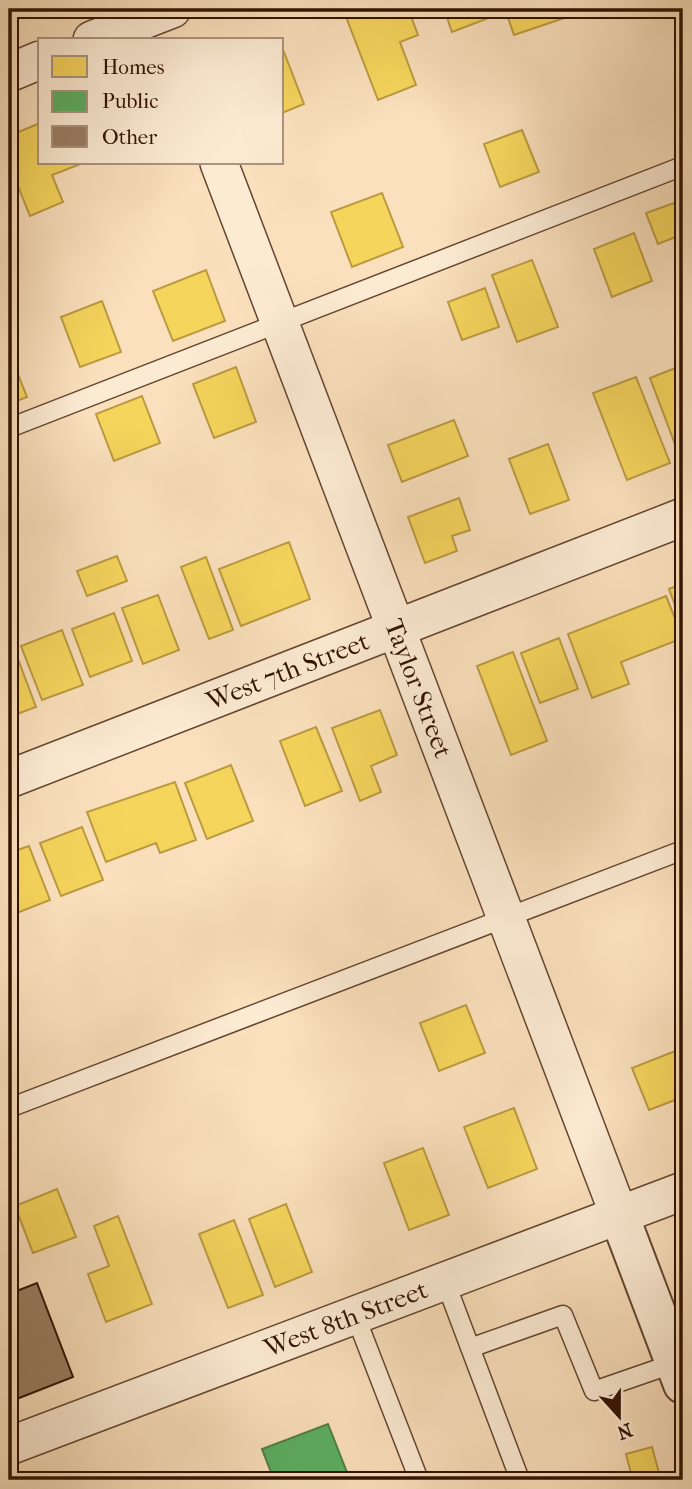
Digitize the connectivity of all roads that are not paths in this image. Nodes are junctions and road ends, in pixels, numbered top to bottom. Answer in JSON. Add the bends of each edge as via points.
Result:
{"nodes":[{"id":1,"x":167,"y":18,"type":"edge"},
{"id":2,"x":99,"y":38,"type":"edge"},
{"id":3,"x":38,"y":61,"type":"edge"},
{"id":4,"x":9,"y":73,"type":"edge"},
{"id":5,"x":219,"y":164,"type":"edge"},
{"id":6,"x":683,"y":166,"type":"edge"},
{"id":7,"x":280,"y":323,"type":"junction"},
{"id":8,"x":9,"y":428,"type":"edge"},
{"id":9,"x":683,"y":517,"type":"edge"},
{"id":10,"x":396,"y":628,"type":"junction"},
{"id":11,"x":9,"y":779,"type":"edge"},
{"id":12,"x":683,"y":850,"type":"edge"},
{"id":13,"x":506,"y":918,"type":"junction"},
{"id":14,"x":9,"y":1108,"type":"edge"},
{"id":15,"x":683,"y":1191,"type":"edge"},
{"id":16,"x":620,"y":1214,"type":"junction"},
{"id":17,"x":445,"y":1281,"type":"junction"},
{"id":18,"x":355,"y":1315,"type":"junction"},
{"id":19,"x":470,"y":1348,"type":"junction"},
{"id":20,"x":679,"y":1373,"type":"edge"},
{"id":21,"x":9,"y":1446,"type":"edge"},
{"id":22,"x":419,"y":1480,"type":"edge"},
{"id":23,"x":520,"y":1480,"type":"edge"}],
"edges":[{"from":1,"to":2,"type":"street"},
{"from":3,"to":4,"type":"street"},
{"from":5,"to":7,"type":"street","name":"Taylor Street"},
{"from":6,"to":7,"type":"lane"},
{"from":7,"to":8,"type":"lane"},
{"from":7,"to":10,"type":"street","name":"Taylor Street"},
{"from":9,"to":10,"type":"street","name":"West 7th Street"},
{"from":10,"to":11,"type":"street","name":"West 7th Street"},
{"from":10,"to":13,"type":"street","name":"Taylor Street"},
{"from":12,"to":13,"type":"lane"},
{"from":13,"to":14,"type":"lane"},
{"from":13,"to":16,"type":"street","name":"Taylor Street"},
{"from":15,"to":16,"type":"street","name":"West 8th Street"},
{"from":16,"to":17,"type":"street","name":"West 8th Street"},
{"from":16,"to":20,"type":"street"},
{"from":17,"to":18,"type":"street","name":"West 8th Street"},
{"from":17,"to":19,"type":"lane"},
{"from":18,"to":21,"type":"street","name":"West 8th Street"},
{"from":18,"to":22,"type":"lane"},
{"from":19,"to":20,"type":"lane","via":[[563,1315],[594,1391]]},
{"from":19,"to":23,"type":"lane"}]}
